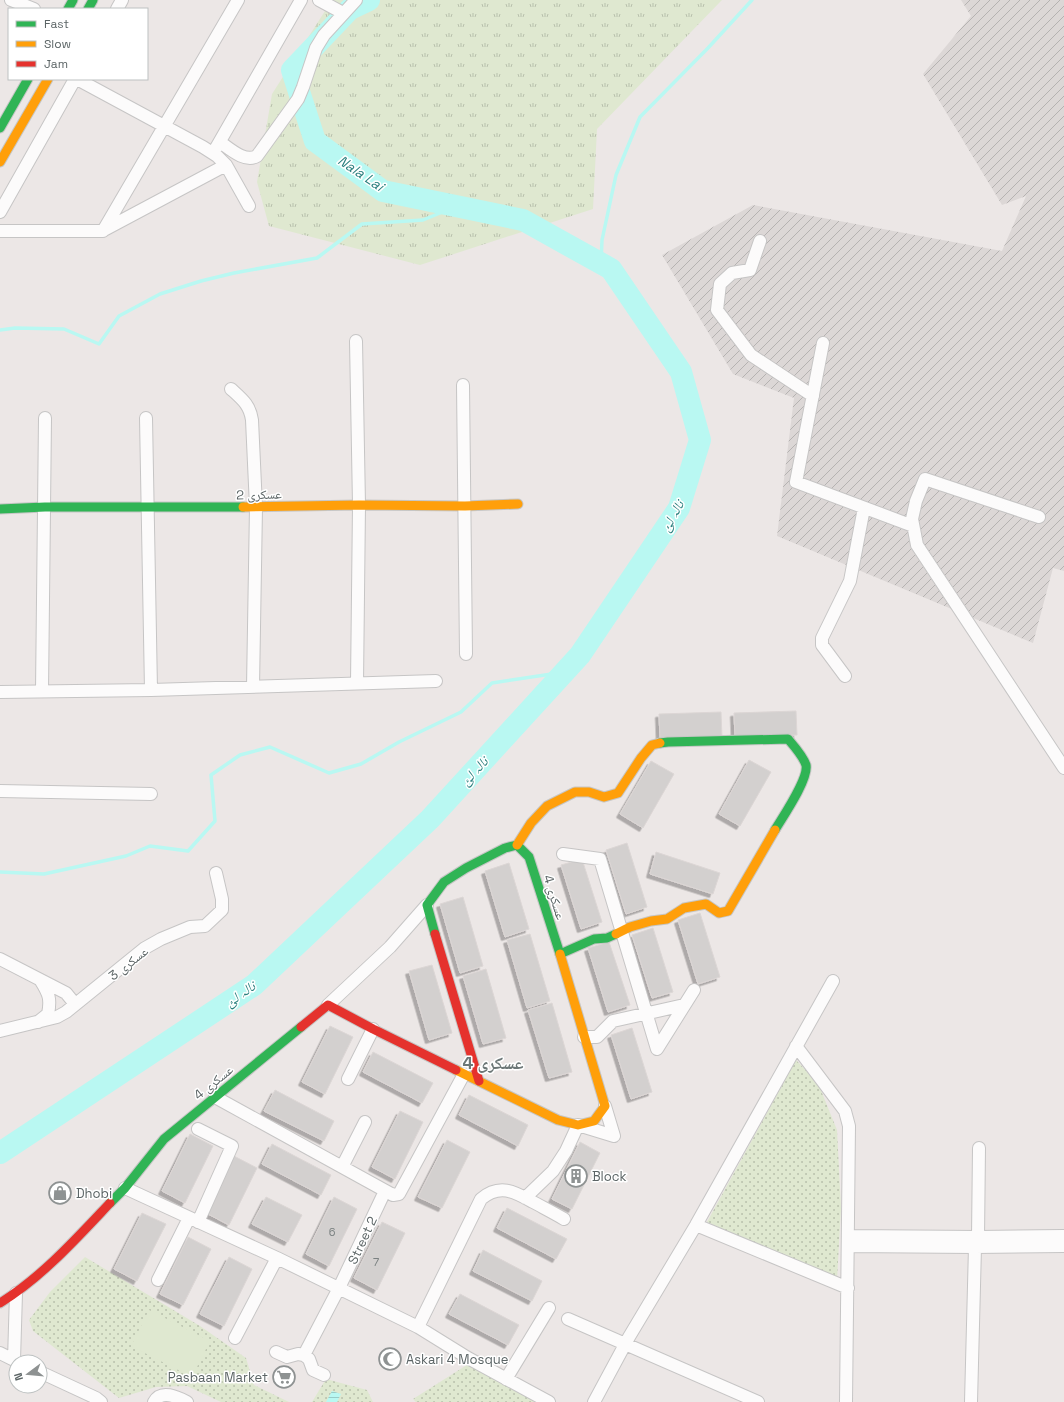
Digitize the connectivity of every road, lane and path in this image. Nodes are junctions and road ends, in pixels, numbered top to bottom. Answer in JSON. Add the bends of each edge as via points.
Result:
{"nodes":[{"id":1,"x":11,"y":0,"type":"edge"},
{"id":2,"x":238,"y":0,"type":"edge"},
{"id":3,"x":301,"y":0,"type":"edge"},
{"id":4,"x":319,"y":0,"type":"edge"},
{"id":5,"x":356,"y":0,"type":"edge"},
{"id":6,"x":31,"y":8,"type":"edge"},
{"id":7,"x":343,"y":14,"type":"junction"},
{"id":8,"x":27,"y":80,"type":"edge"},
{"id":9,"x":47,"y":80,"type":"edge"},
{"id":10,"x":75,"y":80,"type":"edge"},
{"id":11,"x":78,"y":80,"type":"edge"},
{"id":12,"x":164,"y":126,"type":"junction"},
{"id":13,"x":0,"y":128,"type":"edge"},
{"id":14,"x":220,"y":142,"type":"junction"},
{"id":15,"x":4,"y":146,"type":"edge"},
{"id":16,"x":213,"y":153,"type":"junction"},
{"id":17,"x":0,"y":162,"type":"edge"},
{"id":18,"x":226,"y":165,"type":"junction"},
{"id":19,"x":249,"y":206,"type":"dead end"},
{"id":20,"x":0,"y":212,"type":"edge"},
{"id":21,"x":103,"y":230,"type":"junction"},
{"id":22,"x":0,"y":231,"type":"edge"},
{"id":23,"x":760,"y":241,"type":"dead end"},
{"id":24,"x":356,"y":341,"type":"dead end"},
{"id":25,"x":823,"y":343,"type":"dead end"},
{"id":26,"x":463,"y":384,"type":"dead end"},
{"id":27,"x":231,"y":389,"type":"dead end"},
{"id":28,"x":813,"y":396,"type":"junction"},
{"id":29,"x":45,"y":418,"type":"dead end"},
{"id":30,"x":146,"y":418,"type":"dead end"},
{"id":31,"x":518,"y":504,"type":"dead end"},
{"id":32,"x":359,"y":505,"type":"junction"},
{"id":33,"x":465,"y":506,"type":"junction"},
{"id":34,"x":45,"y":507,"type":"junction"},
{"id":35,"x":148,"y":507,"type":"junction"},
{"id":36,"x":256,"y":507,"type":"junction"},
{"id":37,"x":864,"y":508,"type":"junction"},
{"id":38,"x":0,"y":509,"type":"edge"},
{"id":39,"x":1039,"y":517,"type":"dead end"},
{"id":40,"x":913,"y":526,"type":"junction"},
{"id":41,"x":466,"y":654,"type":"dead end"},
{"id":42,"x":845,"y":676,"type":"dead end"},
{"id":43,"x":436,"y":681,"type":"dead end"},
{"id":44,"x":357,"y":683,"type":"junction"},
{"id":45,"x":253,"y":687,"type":"junction"},
{"id":46,"x":151,"y":690,"type":"junction"},
{"id":47,"x":42,"y":691,"type":"junction"},
{"id":48,"x":0,"y":692,"type":"edge"},
{"id":49,"x":1064,"y":768,"type":"edge"},
{"id":50,"x":0,"y":791,"type":"edge"},
{"id":51,"x":151,"y":794,"type":"dead end"},
{"id":52,"x":517,"y":845,"type":"junction"},
{"id":53,"x":564,"y":854,"type":"dead end"},
{"id":54,"x":216,"y":873,"type":"dead end"},
{"id":55,"x":427,"y":905,"type":"junction"},
{"id":56,"x":621,"y":932,"type":"junction"},
{"id":57,"x":560,"y":954,"type":"junction"},
{"id":58,"x":0,"y":959,"type":"edge"},
{"id":59,"x":42,"y":981,"type":"junction"},
{"id":60,"x":833,"y":981,"type":"dead end"},
{"id":61,"x":694,"y":990,"type":"dead end"},
{"id":62,"x":75,"y":1004,"type":"junction"},
{"id":63,"x":328,"y":1005,"type":"junction"},
{"id":64,"x":684,"y":1005,"type":"junction"},
{"id":65,"x":646,"y":1014,"type":"junction"},
{"id":66,"x":38,"y":1022,"type":"junction"},
{"id":67,"x":373,"y":1029,"type":"junction"},
{"id":68,"x":0,"y":1031,"type":"edge"},
{"id":69,"x":584,"y":1037,"type":"junction"},
{"id":70,"x":796,"y":1046,"type":"junction"},
{"id":71,"x":464,"y":1074,"type":"junction"},
{"id":72,"x":348,"y":1079,"type":"dead end"},
{"id":73,"x":479,"y":1081,"type":"junction"},
{"id":74,"x":215,"y":1097,"type":"junction"},
{"id":75,"x":605,"y":1106,"type":"junction"},
{"id":76,"x":365,"y":1122,"type":"dead end"},
{"id":77,"x":578,"y":1126,"type":"junction"},
{"id":78,"x":198,"y":1129,"type":"dead end"},
{"id":79,"x":979,"y":1148,"type":"dead end"},
{"id":80,"x":342,"y":1167,"type":"junction"},
{"id":81,"x":125,"y":1188,"type":"junction"},
{"id":82,"x":385,"y":1191,"type":"junction"},
{"id":83,"x":525,"y":1198,"type":"junction"},
{"id":84,"x":564,"y":1219,"type":"dead end"},
{"id":85,"x":193,"y":1220,"type":"junction"},
{"id":86,"x":696,"y":1225,"type":"junction"},
{"id":87,"x":1064,"y":1236,"type":"edge"},
{"id":88,"x":848,"y":1241,"type":"junction"},
{"id":89,"x":976,"y":1242,"type":"junction"},
{"id":90,"x":1064,"y":1246,"type":"edge"},
{"id":91,"x":277,"y":1258,"type":"junction"},
{"id":92,"x":158,"y":1280,"type":"dead end"},
{"id":93,"x":339,"y":1288,"type":"junction"},
{"id":94,"x":848,"y":1288,"type":"junction"},
{"id":95,"x":16,"y":1293,"type":"junction"},
{"id":96,"x":0,"y":1303,"type":"edge"},
{"id":97,"x":549,"y":1308,"type":"dead end"},
{"id":98,"x":568,"y":1319,"type":"dead end"},
{"id":99,"x":418,"y":1327,"type":"junction"},
{"id":100,"x":235,"y":1338,"type":"dead end"},
{"id":101,"x":625,"y":1344,"type":"junction"},
{"id":102,"x":276,"y":1352,"type":"dead end"},
{"id":103,"x":16,"y":1354,"type":"edge"},
{"id":104,"x":304,"y":1355,"type":"junction"},
{"id":105,"x":324,"y":1375,"type":"dead end"},
{"id":106,"x":48,"y":1376,"type":"edge"},
{"id":107,"x":506,"y":1379,"type":"junction"},
{"id":108,"x":151,"y":1401,"type":"edge"},
{"id":109,"x":101,"y":1402,"type":"edge"},
{"id":110,"x":187,"y":1402,"type":"edge"},
{"id":111,"x":549,"y":1402,"type":"edge"},
{"id":112,"x":594,"y":1402,"type":"edge"},
{"id":113,"x":758,"y":1402,"type":"edge"},
{"id":114,"x":846,"y":1402,"type":"edge"},
{"id":115,"x":971,"y":1402,"type":"edge"}],
"edges":[{"from":1,"to":6,"type":"street"},
{"from":2,"to":12,"type":"street"},
{"from":3,"to":14,"type":"street"},
{"from":4,"to":7,"type":"street"},
{"from":5,"to":7,"type":"street"},
{"from":7,"to":14,"type":"street","via":[[316,48],[298,99],[257,156],[252,159],[244,157]]},
{"from":8,"to":13,"type":"street"},
{"from":9,"to":15,"type":"street"},
{"from":10,"to":20,"type":"street"},
{"from":11,"to":12,"type":"street"},
{"from":12,"to":16,"type":"street"},
{"from":12,"to":21,"type":"street"},
{"from":14,"to":16,"type":"street"},
{"from":15,"to":17,"type":"street"},
{"from":16,"to":18,"type":"street"},
{"from":18,"to":19,"type":"street"},
{"from":18,"to":21,"type":"street"},
{"from":21,"to":22,"type":"street"},
{"from":23,"to":28,"type":"street","via":[[750,270],[732,273],[720,284],[717,310],[751,355]]},
{"from":24,"to":32,"type":"street"},
{"from":25,"to":28,"type":"street"},
{"from":26,"to":33,"type":"street"},
{"from":27,"to":36,"type":"street","via":[[251,410]]},
{"from":28,"to":37,"type":"street","via":[[796,482]]},
{"from":29,"to":34,"type":"street"},
{"from":30,"to":35,"type":"street"},
{"from":31,"to":33,"type":"street","name":"عسکری 2"},
{"from":32,"to":33,"type":"street","name":"عسکری 2"},
{"from":32,"to":36,"type":"street","name":"عسکری 2"},
{"from":32,"to":44,"type":"street"},
{"from":33,"to":41,"type":"street"},
{"from":34,"to":35,"type":"street","name":"عسکری 2"},
{"from":34,"to":38,"type":"street","name":"عسکری 2"},
{"from":34,"to":47,"type":"street"},
{"from":35,"to":36,"type":"street","name":"عسکری 2"},
{"from":35,"to":46,"type":"street"},
{"from":36,"to":45,"type":"street"},
{"from":37,"to":40,"type":"street"},
{"from":37,"to":42,"type":"street","via":[[850,581],[822,638],[822,645]]},
{"from":39,"to":40,"type":"street","via":[[925,479],[916,501]]},
{"from":40,"to":49,"type":"street","via":[[917,545]]},
{"from":43,"to":44,"type":"street"},
{"from":44,"to":45,"type":"street"},
{"from":45,"to":46,"type":"street"},
{"from":46,"to":47,"type":"street"},
{"from":47,"to":48,"type":"street"},
{"from":50,"to":51,"type":"street"},
{"from":52,"to":55,"type":"street","via":[[505,848],[444,882]]},
{"from":52,"to":56,"type":"street","via":[[531,823],[547,806],[575,792],[589,792],[604,797],[618,793],[652,745],[668,742],[788,739],[806,766],[803,782],[728,911],[719,913],[706,904],[689,907],[667,919],[651,921]]},
{"from":52,"to":57,"type":"street","name":"عسکری 4","via":[[529,857]]},
{"from":53,"to":56,"type":"street","via":[[600,859]]},
{"from":54,"to":62,"type":"street","name":"عسکری 3","via":[[222,910],[205,926],[190,927],[146,948]]},
{"from":55,"to":63,"type":"street","via":[[390,947]]},
{"from":55,"to":73,"type":"street"},
{"from":56,"to":57,"type":"street","via":[[608,938],[594,939]]},
{"from":56,"to":65,"type":"street"},
{"from":57,"to":69,"type":"street","name":"عسکری 4"},
{"from":58,"to":59,"type":"street"},
{"from":59,"to":62,"type":"street","via":[[66,993]]},
{"from":59,"to":66,"type":"street","via":[[50,1002],[48,1014]]},
{"from":60,"to":70,"type":"street"},
{"from":61,"to":64,"type":"street"},
{"from":62,"to":66,"type":"street","name":"عسکری 3","via":[[57,1018]]},
{"from":63,"to":67,"type":"street"},
{"from":63,"to":74,"type":"street","name":"عسکری 4"},
{"from":64,"to":65,"type":"street"},
{"from":64,"to":65,"type":"street","via":[[657,1049]]},
{"from":65,"to":69,"type":"street","via":[[613,1021],[597,1037]]},
{"from":66,"to":68,"type":"street","name":"عسکری 3"},
{"from":67,"to":71,"type":"street"},
{"from":67,"to":72,"type":"street"},
{"from":69,"to":75,"type":"street","name":"عسکری 4"},
{"from":70,"to":86,"type":"street"},
{"from":70,"to":88,"type":"street","via":[[845,1111],[849,1126]]},
{"from":71,"to":73,"type":"street"},
{"from":71,"to":82,"type":"street","via":[[400,1194],[393,1195]]},
{"from":73,"to":77,"type":"street","via":[[558,1120]]},
{"from":74,"to":80,"type":"street"},
{"from":74,"to":81,"type":"street","name":"عسکری 4","via":[[164,1139]]},
{"from":75,"to":77,"type":"street","via":[[594,1121]]},
{"from":75,"to":77,"type":"street","via":[[614,1136]]},
{"from":76,"to":80,"type":"street"},
{"from":77,"to":83,"type":"street","via":[[553,1171]]},
{"from":78,"to":85,"type":"street","via":[[232,1146]]},
{"from":79,"to":89,"type":"street"},
{"from":80,"to":82,"type":"street"},
{"from":81,"to":85,"type":"street"},
{"from":81,"to":95,"type":"street","name":"عسکری 4","via":[[57,1258]]},
{"from":82,"to":93,"type":"street","name":"Street 2"},
{"from":83,"to":84,"type":"street"},
{"from":83,"to":99,"type":"street","via":[[513,1191],[499,1190],[481,1198]]},
{"from":85,"to":91,"type":"street"},
{"from":85,"to":92,"type":"street"},
{"from":86,"to":94,"type":"street"},
{"from":86,"to":101,"type":"street"},
{"from":87,"to":89,"type":"street"},
{"from":88,"to":89,"type":"street"},
{"from":88,"to":94,"type":"street"},
{"from":89,"to":90,"type":"street"},
{"from":89,"to":115,"type":"street"},
{"from":91,"to":93,"type":"street"},
{"from":91,"to":100,"type":"street"},
{"from":93,"to":99,"type":"street"},
{"from":93,"to":104,"type":"street","name":"Street 2"},
{"from":94,"to":114,"type":"street"},
{"from":95,"to":96,"type":"street","name":"عسکری 4"},
{"from":95,"to":103,"type":"street"},
{"from":97,"to":107,"type":"street"},
{"from":98,"to":101,"type":"street"},
{"from":99,"to":107,"type":"street"},
{"from":101,"to":112,"type":"street"},
{"from":101,"to":113,"type":"street"},
{"from":102,"to":104,"type":"street","via":[[287,1357]]},
{"from":104,"to":105,"type":"street","via":[[309,1359],[313,1370]]},
{"from":106,"to":109,"type":"street"},
{"from":107,"to":111,"type":"street"},
{"from":108,"to":110,"type":"street","via":[[171,1395]]}]}
